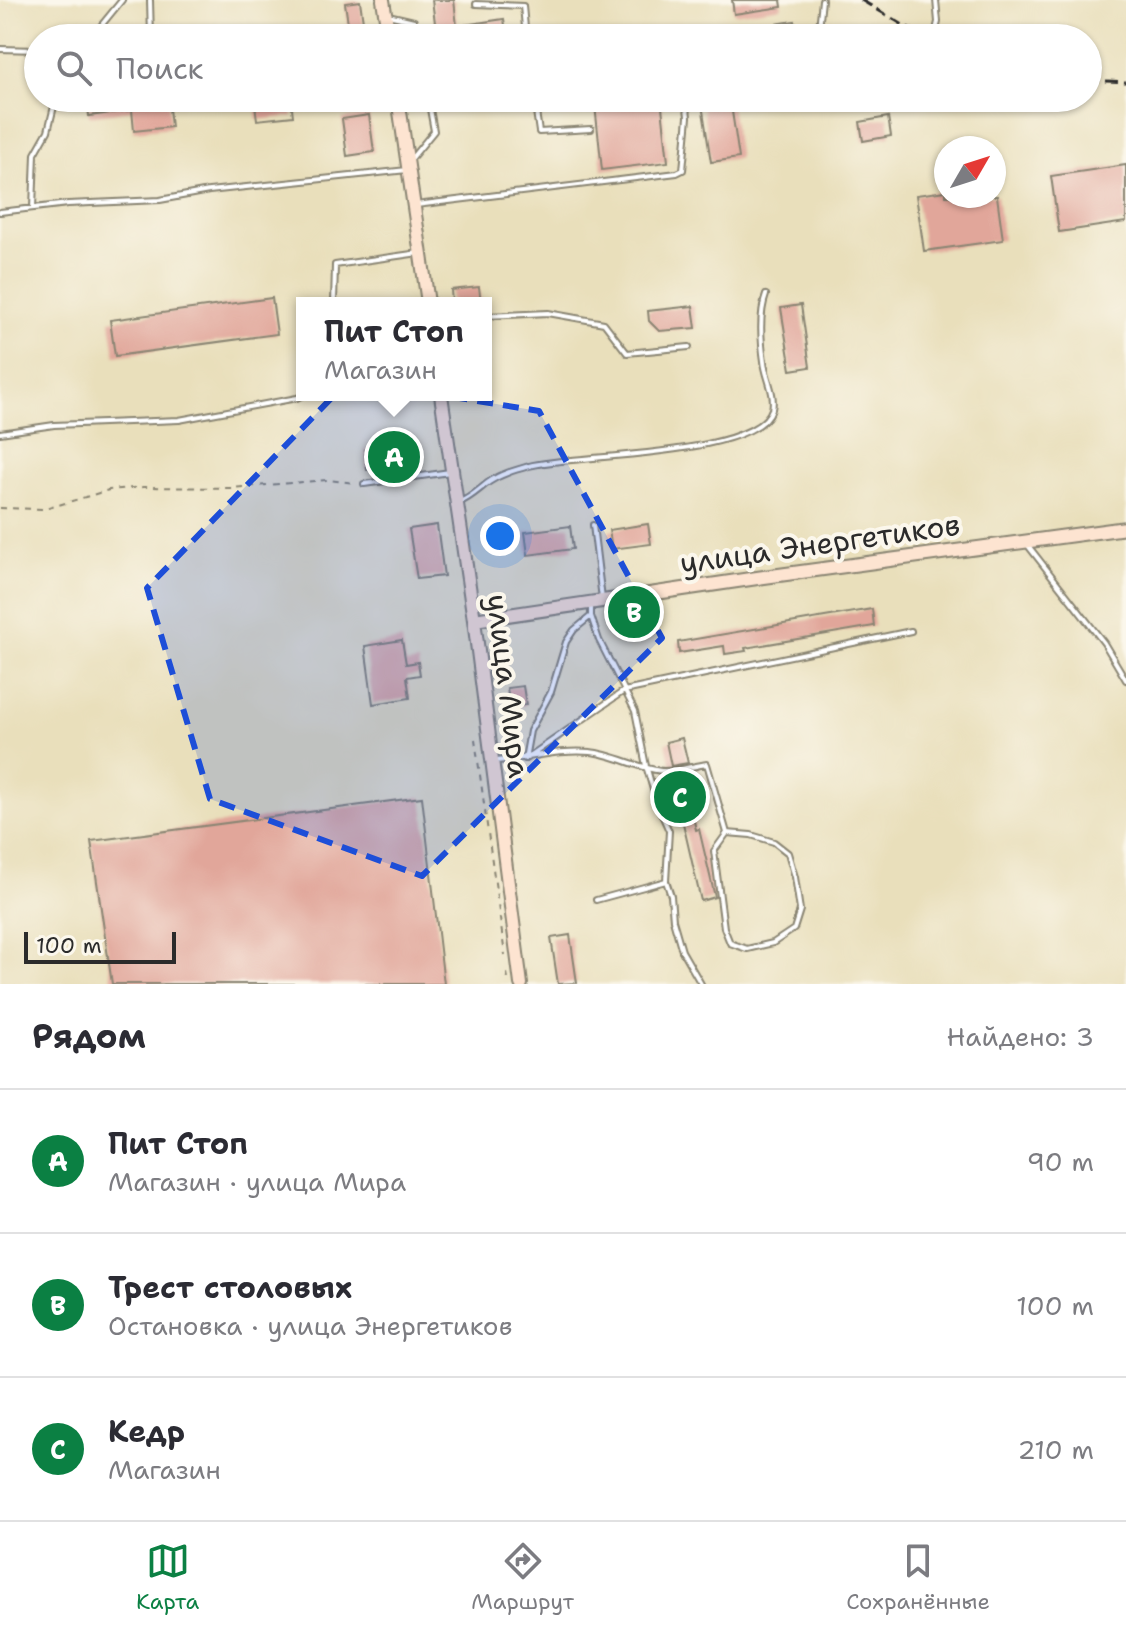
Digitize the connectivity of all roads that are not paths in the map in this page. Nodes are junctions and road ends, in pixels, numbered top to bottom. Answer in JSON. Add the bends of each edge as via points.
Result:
{"nodes":[{"id":1,"x":122,"y":0,"type":"edge"},
{"id":2,"x":150,"y":0,"type":"edge"},
{"id":3,"x":383,"y":0,"type":"edge"},
{"id":4,"x":822,"y":0,"type":"edge"},
{"id":5,"x":936,"y":0,"type":"edge"},
{"id":6,"x":476,"y":4,"type":"dead end"},
{"id":7,"x":385,"y":14,"type":"junction"},
{"id":8,"x":102,"y":24,"type":"edge"},
{"id":9,"x":151,"y":24,"type":"edge"},
{"id":10,"x":387,"y":24,"type":"edge"},
{"id":11,"x":415,"y":24,"type":"edge"},
{"id":12,"x":525,"y":24,"type":"edge"},
{"id":13,"x":819,"y":24,"type":"edge"},
{"id":14,"x":937,"y":24,"type":"edge"},
{"id":15,"x":0,"y":49,"type":"edge"},
{"id":16,"x":24,"y":50,"type":"edge"},
{"id":17,"x":53,"y":112,"type":"edge"},
{"id":18,"x":400,"y":112,"type":"edge"},
{"id":19,"x":431,"y":112,"type":"edge"},
{"id":20,"x":536,"y":112,"type":"edge"},
{"id":21,"x":687,"y":112,"type":"edge"},
{"id":22,"x":591,"y":129,"type":"dead end"},
{"id":23,"x":409,"y":166,"type":"junction"},
{"id":24,"x":415,"y":205,"type":"junction"},
{"id":25,"x":33,"y":208,"type":"junction"},
{"id":26,"x":0,"y":212,"type":"edge"},
{"id":27,"x":422,"y":253,"type":"junction"},
{"id":28,"x":766,"y":295,"type":"dead end"},
{"id":29,"x":334,"y":297,"type":"edge"},
{"id":30,"x":427,"y":297,"type":"edge"},
{"id":31,"x":492,"y":316,"type":"edge"},
{"id":32,"x":689,"y":347,"type":"dead end"},
{"id":33,"x":296,"y":398,"type":"edge"},
{"id":34,"x":442,"y":401,"type":"edge"},
{"id":35,"x":0,"y":433,"type":"edge"},
{"id":36,"x":453,"y":472,"type":"junction"},
{"id":37,"x":364,"y":484,"type":"road end"},
{"id":38,"x":457,"y":503,"type":"junction"},
{"id":39,"x":593,"y":525,"type":"dead end"},
{"id":40,"x":1126,"y":528,"type":"edge"},
{"id":41,"x":1025,"y":541,"type":"junction"},
{"id":42,"x":595,"y":607,"type":"junction"},
{"id":43,"x":474,"y":620,"type":"junction"},
{"id":44,"x":911,"y":631,"type":"dead end"},
{"id":45,"x":1126,"y":680,"type":"edge"},
{"id":46,"x":624,"y":691,"type":"junction"},
{"id":47,"x":525,"y":759,"type":"junction"},
{"id":48,"x":492,"y":762,"type":"junction"},
{"id":49,"x":646,"y":766,"type":"junction"},
{"id":50,"x":727,"y":833,"type":"junction"},
{"id":51,"x":666,"y":881,"type":"junction"},
{"id":52,"x":596,"y":900,"type":"dead end"},
{"id":53,"x":521,"y":984,"type":"edge"},
{"id":54,"x":701,"y":984,"type":"edge"}],
"edges":[{"from":1,"to":8,"type":"lane"},
{"from":2,"to":9,"type":"lane"},
{"from":3,"to":7,"type":"main road"},
{"from":4,"to":13,"type":"lane"},
{"from":5,"to":14,"type":"lane"},
{"from":6,"to":12,"type":"lane","via":[[523,6]]},
{"from":7,"to":10,"type":"main road"},
{"from":7,"to":11,"type":"lane"},
{"from":15,"to":16,"type":"lane"},
{"from":17,"to":25,"type":"lane","via":[[35,154]]},
{"from":18,"to":23,"type":"main road"},
{"from":19,"to":23,"type":"lane","via":[[434,131]]},
{"from":20,"to":22,"type":"lane","via":[[539,132]]},
{"from":21,"to":24,"type":"lane","via":[[683,170],[677,173]]},
{"from":23,"to":24,"type":"main road"},
{"from":23,"to":25,"type":"lane","via":[[160,200]]},
{"from":24,"to":27,"type":"main road"},
{"from":25,"to":26,"type":"lane"},
{"from":27,"to":29,"type":"lane","via":[[335,265]]},
{"from":27,"to":30,"type":"main road"},
{"from":28,"to":38,"type":"lane","via":[[764,362],[772,397],[767,417],[706,445],[532,465],[504,474]]},
{"from":31,"to":32,"type":"lane","via":[[548,313],[604,323],[627,353]]},
{"from":33,"to":35,"type":"lane","via":[[179,420],[54,425]]},
{"from":34,"to":36,"type":"main road","name":"улица Мира"},
{"from":36,"to":37,"type":"lane"},
{"from":36,"to":38,"type":"main road","name":"улица Мира"},
{"from":38,"to":43,"type":"main road","name":"улица Мира"},
{"from":39,"to":42,"type":"lane"},
{"from":40,"to":41,"type":"main road","name":"улица Энергетиков"},
{"from":41,"to":42,"type":"main road","name":"улица Энергетиков"},
{"from":41,"to":45,"type":"lane"},
{"from":42,"to":43,"type":"main road","name":"улица Энергетиков"},
{"from":42,"to":46,"type":"lane"},
{"from":42,"to":47,"type":"lane","via":[[566,642],[551,692],[530,731]]},
{"from":43,"to":48,"type":"main road","name":"улица Мира"},
{"from":44,"to":46,"type":"lane"},
{"from":46,"to":47,"type":"lane"},
{"from":46,"to":49,"type":"lane","via":[[635,711]]},
{"from":47,"to":48,"type":"lane"},
{"from":47,"to":49,"type":"lane","via":[[591,752]]},
{"from":48,"to":53,"type":"main road","name":"улица Мира"},
{"from":49,"to":50,"type":"lane","via":[[662,771],[707,764]]},
{"from":49,"to":51,"type":"lane","via":[[669,831]]},
{"from":50,"to":50,"type":"lane","via":[[774,842],[788,853],[800,910],[794,929],[773,943],[747,949],[730,943],[714,851]]},
{"from":51,"to":52,"type":"lane"},
{"from":51,"to":54,"type":"lane","via":[[682,951]]}]}
